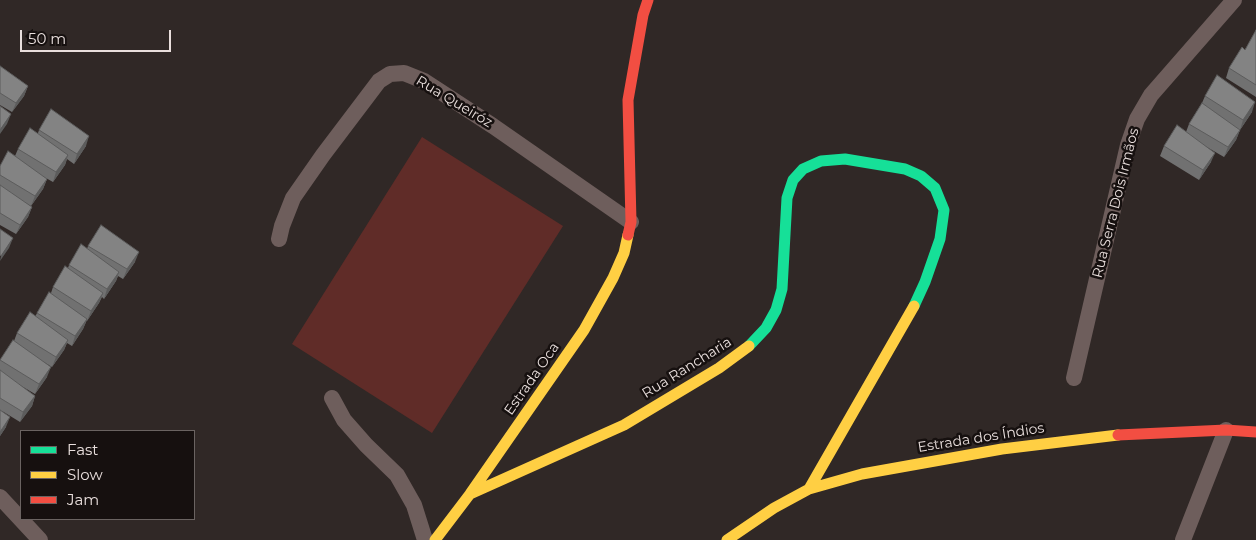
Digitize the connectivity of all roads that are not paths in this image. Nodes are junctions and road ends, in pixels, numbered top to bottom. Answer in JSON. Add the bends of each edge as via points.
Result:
{"nodes":[{"id":1,"x":648,"y":0,"type":"edge"},
{"id":2,"x":1234,"y":0,"type":"edge"},
{"id":3,"x":631,"y":222,"type":"junction"},
{"id":4,"x":279,"y":239,"type":"dead end"},
{"id":5,"x":1074,"y":378,"type":"dead end"},
{"id":6,"x":332,"y":398,"type":"dead end"},
{"id":7,"x":1226,"y":430,"type":"junction"},
{"id":8,"x":1256,"y":432,"type":"edge"},
{"id":9,"x":808,"y":489,"type":"junction"},
{"id":10,"x":470,"y":494,"type":"junction"},
{"id":11,"x":0,"y":497,"type":"edge"},
{"id":12,"x":20,"y":518,"type":"edge"},
{"id":13,"x":21,"y":520,"type":"edge"},
{"id":14,"x":40,"y":540,"type":"edge"},
{"id":15,"x":425,"y":540,"type":"edge"},
{"id":16,"x":434,"y":540,"type":"edge"},
{"id":17,"x":728,"y":540,"type":"edge"},
{"id":18,"x":1183,"y":540,"type":"edge"}],
"edges":[{"from":1,"to":3,"type":"street","name":"Estrada Oca","via":[[628,100]]},
{"from":2,"to":5,"type":"street","name":"Rua Serra Dois Irmãos","via":[[1151,94],[1137,119]]},
{"from":3,"to":4,"type":"street","name":"Rua Queiróz","via":[[424,81],[404,74],[390,74],[379,81],[293,198]]},
{"from":3,"to":10,"type":"street","name":"Estrada Oca","via":[[624,253],[584,330]]},
{"from":6,"to":15,"type":"street","via":[[344,420],[398,475],[414,504]]},
{"from":7,"to":8,"type":"street","name":"Estrada dos Índios"},
{"from":7,"to":9,"type":"street","name":"Estrada dos Índios","via":[[1101,436],[1002,449],[862,474]]},
{"from":7,"to":18,"type":"street"},
{"from":9,"to":10,"type":"street","name":"Rua Rancharia","via":[[910,312],[940,239],[944,210],[935,188],[921,176],[905,170],[845,159],[821,160],[803,169],[793,180],[787,198],[782,290],[766,328],[751,344],[719,368],[624,425]]},
{"from":9,"to":17,"type":"street","name":"Estrada dos Índios"},
{"from":10,"to":16,"type":"street","name":"Estrada Oca"},
{"from":11,"to":12,"type":"street"},
{"from":13,"to":14,"type":"street"}]}
